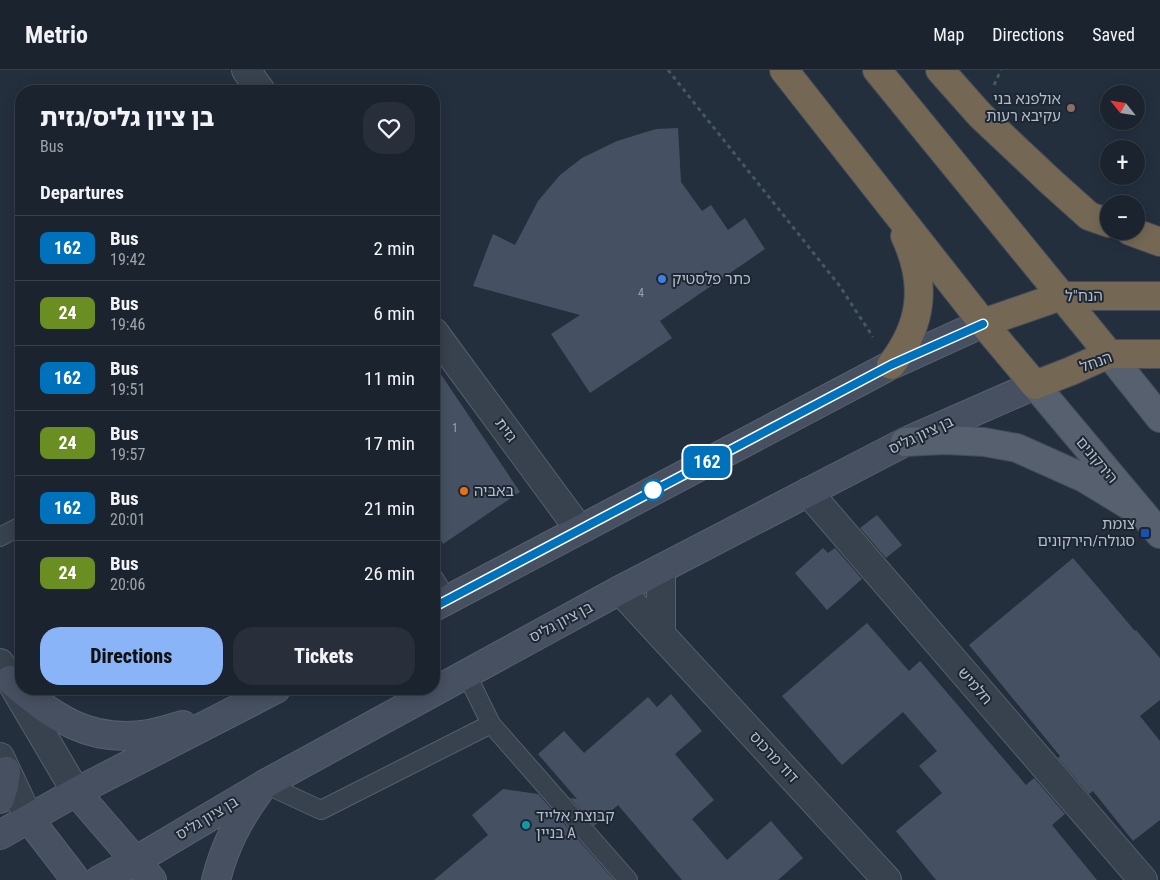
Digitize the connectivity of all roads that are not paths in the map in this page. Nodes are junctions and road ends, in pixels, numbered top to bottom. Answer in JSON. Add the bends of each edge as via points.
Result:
{"nodes":[{"id":1,"x":246,"y":70,"type":"edge"},
{"id":2,"x":784,"y":70,"type":"edge"},
{"id":3,"x":877,"y":70,"type":"edge"},
{"id":4,"x":940,"y":70,"type":"edge"},
{"id":5,"x":257,"y":85,"type":"edge"},
{"id":6,"x":894,"y":212,"type":"junction"},
{"id":7,"x":1100,"y":220,"type":"edge"},
{"id":8,"x":1145,"y":236,"type":"edge"},
{"id":9,"x":1160,"y":242,"type":"edge"},
{"id":10,"x":1061,"y":296,"type":"junction"},
{"id":11,"x":1160,"y":296,"type":"edge"},
{"id":12,"x":983,"y":324,"type":"junction"},
{"id":13,"x":440,"y":340,"type":"edge"},
{"id":14,"x":1109,"y":354,"type":"junction"},
{"id":15,"x":1160,"y":354,"type":"edge"},
{"id":16,"x":891,"y":365,"type":"junction"},
{"id":17,"x":1035,"y":385,"type":"junction"},
{"id":18,"x":1160,"y":418,"type":"edge"},
{"id":19,"x":905,"y":442,"type":"junction"},
{"id":20,"x":808,"y":492,"type":"junction"},
{"id":21,"x":1140,"y":512,"type":"junction"},
{"id":22,"x":579,"y":529,"type":"junction"},
{"id":23,"x":1160,"y":534,"type":"edge"},
{"id":24,"x":661,"y":569,"type":"junction"},
{"id":25,"x":620,"y":590,"type":"junction"},
{"id":26,"x":440,"y":594,"type":"edge"},
{"id":27,"x":661,"y":634,"type":"junction"},
{"id":28,"x":5,"y":672,"type":"edge"},
{"id":29,"x":466,"y":673,"type":"junction"},
{"id":30,"x":15,"y":681,"type":"edge"},
{"id":31,"x":440,"y":687,"type":"edge"},
{"id":32,"x":15,"y":689,"type":"edge"},
{"id":33,"x":19,"y":695,"type":"edge"},
{"id":34,"x":30,"y":695,"type":"edge"},
{"id":35,"x":264,"y":695,"type":"edge"},
{"id":36,"x":426,"y":695,"type":"edge"},
{"id":37,"x":228,"y":713,"type":"junction"},
{"id":38,"x":491,"y":724,"type":"junction"},
{"id":39,"x":3,"y":764,"type":"edge"},
{"id":40,"x":265,"y":784,"type":"junction"},
{"id":41,"x":76,"y":792,"type":"junction"},
{"id":42,"x":0,"y":799,"type":"edge"},
{"id":43,"x":29,"y":819,"type":"junction"},
{"id":44,"x":0,"y":835,"type":"edge"},
{"id":45,"x":144,"y":870,"type":"edge"},
{"id":46,"x":76,"y":880,"type":"edge"},
{"id":47,"x":99,"y":880,"type":"edge"},
{"id":48,"x":216,"y":880,"type":"edge"},
{"id":49,"x":628,"y":880,"type":"edge"},
{"id":50,"x":887,"y":880,"type":"edge"},
{"id":51,"x":1143,"y":880,"type":"edge"}],
"edges":[{"from":1,"to":5,"type":"street"},
{"from":2,"to":6,"type":"highway"},
{"from":3,"to":10,"type":"highway"},
{"from":4,"to":7,"type":"highway","via":[[980,115],[1050,182],[1089,216]]},
{"from":6,"to":12,"type":"highway"},
{"from":6,"to":16,"type":"highway","via":[[916,265],[920,288],[911,332]]},
{"from":8,"to":9,"type":"highway"},
{"from":10,"to":11,"type":"highway","name":"הנח\"ל"},
{"from":10,"to":12,"type":"highway","name":"הנח\"ל"},
{"from":10,"to":14,"type":"highway"},
{"from":12,"to":16,"type":"street"},
{"from":12,"to":17,"type":"highway"},
{"from":13,"to":22,"type":"street","name":"גזית"},
{"from":14,"to":15,"type":"highway","name":"הנחל"},
{"from":14,"to":17,"type":"highway","name":"הנחל"},
{"from":14,"to":18,"type":"main road"},
{"from":16,"to":22,"type":"street"},
{"from":17,"to":19,"type":"street","name":"בן ציון גליס"},
{"from":17,"to":21,"type":"main road","name":"הירקונים"},
{"from":19,"to":20,"type":"street","name":"בן ציון גליס"},
{"from":19,"to":21,"type":"main road","via":[[984,442],[1017,448],[1084,478]]},
{"from":20,"to":24,"type":"street","name":"בן ציון גליס"},
{"from":20,"to":51,"type":"street","name":"חלמיש"},
{"from":21,"to":23,"type":"main road","name":"הירקונים"},
{"from":22,"to":26,"type":"street"},
{"from":24,"to":25,"type":"street","name":"בן ציון גליס"},
{"from":24,"to":27,"type":"street"},
{"from":25,"to":27,"type":"street","name":"דוד מרכוס"},
{"from":25,"to":29,"type":"street","name":"בן ציון גליס"},
{"from":27,"to":50,"type":"street","name":"דוד מרכוס"},
{"from":28,"to":30,"type":"street"},
{"from":28,"to":32,"type":"street"},
{"from":29,"to":31,"type":"street","name":"בן ציון גליס"},
{"from":29,"to":38,"type":"lane"},
{"from":33,"to":41,"type":"street"},
{"from":34,"to":37,"type":"street","via":[[70,724],[97,733],[148,734]]},
{"from":35,"to":37,"type":"street"},
{"from":36,"to":40,"type":"street","name":"בן ציון גליס"},
{"from":37,"to":41,"type":"street"},
{"from":38,"to":40,"type":"lane","via":[[321,810]]},
{"from":38,"to":49,"type":"lane"},
{"from":39,"to":42,"type":"street","via":[[4,786]]},
{"from":39,"to":43,"type":"street"},
{"from":40,"to":45,"type":"street","name":"בן ציון גליס"},
{"from":40,"to":48,"type":"street","via":[[230,835]]},
{"from":41,"to":43,"type":"street"},
{"from":41,"to":45,"type":"street"},
{"from":43,"to":44,"type":"street"},
{"from":43,"to":46,"type":"street"},
{"from":45,"to":47,"type":"street","name":"בן ציון גליס"}]}
